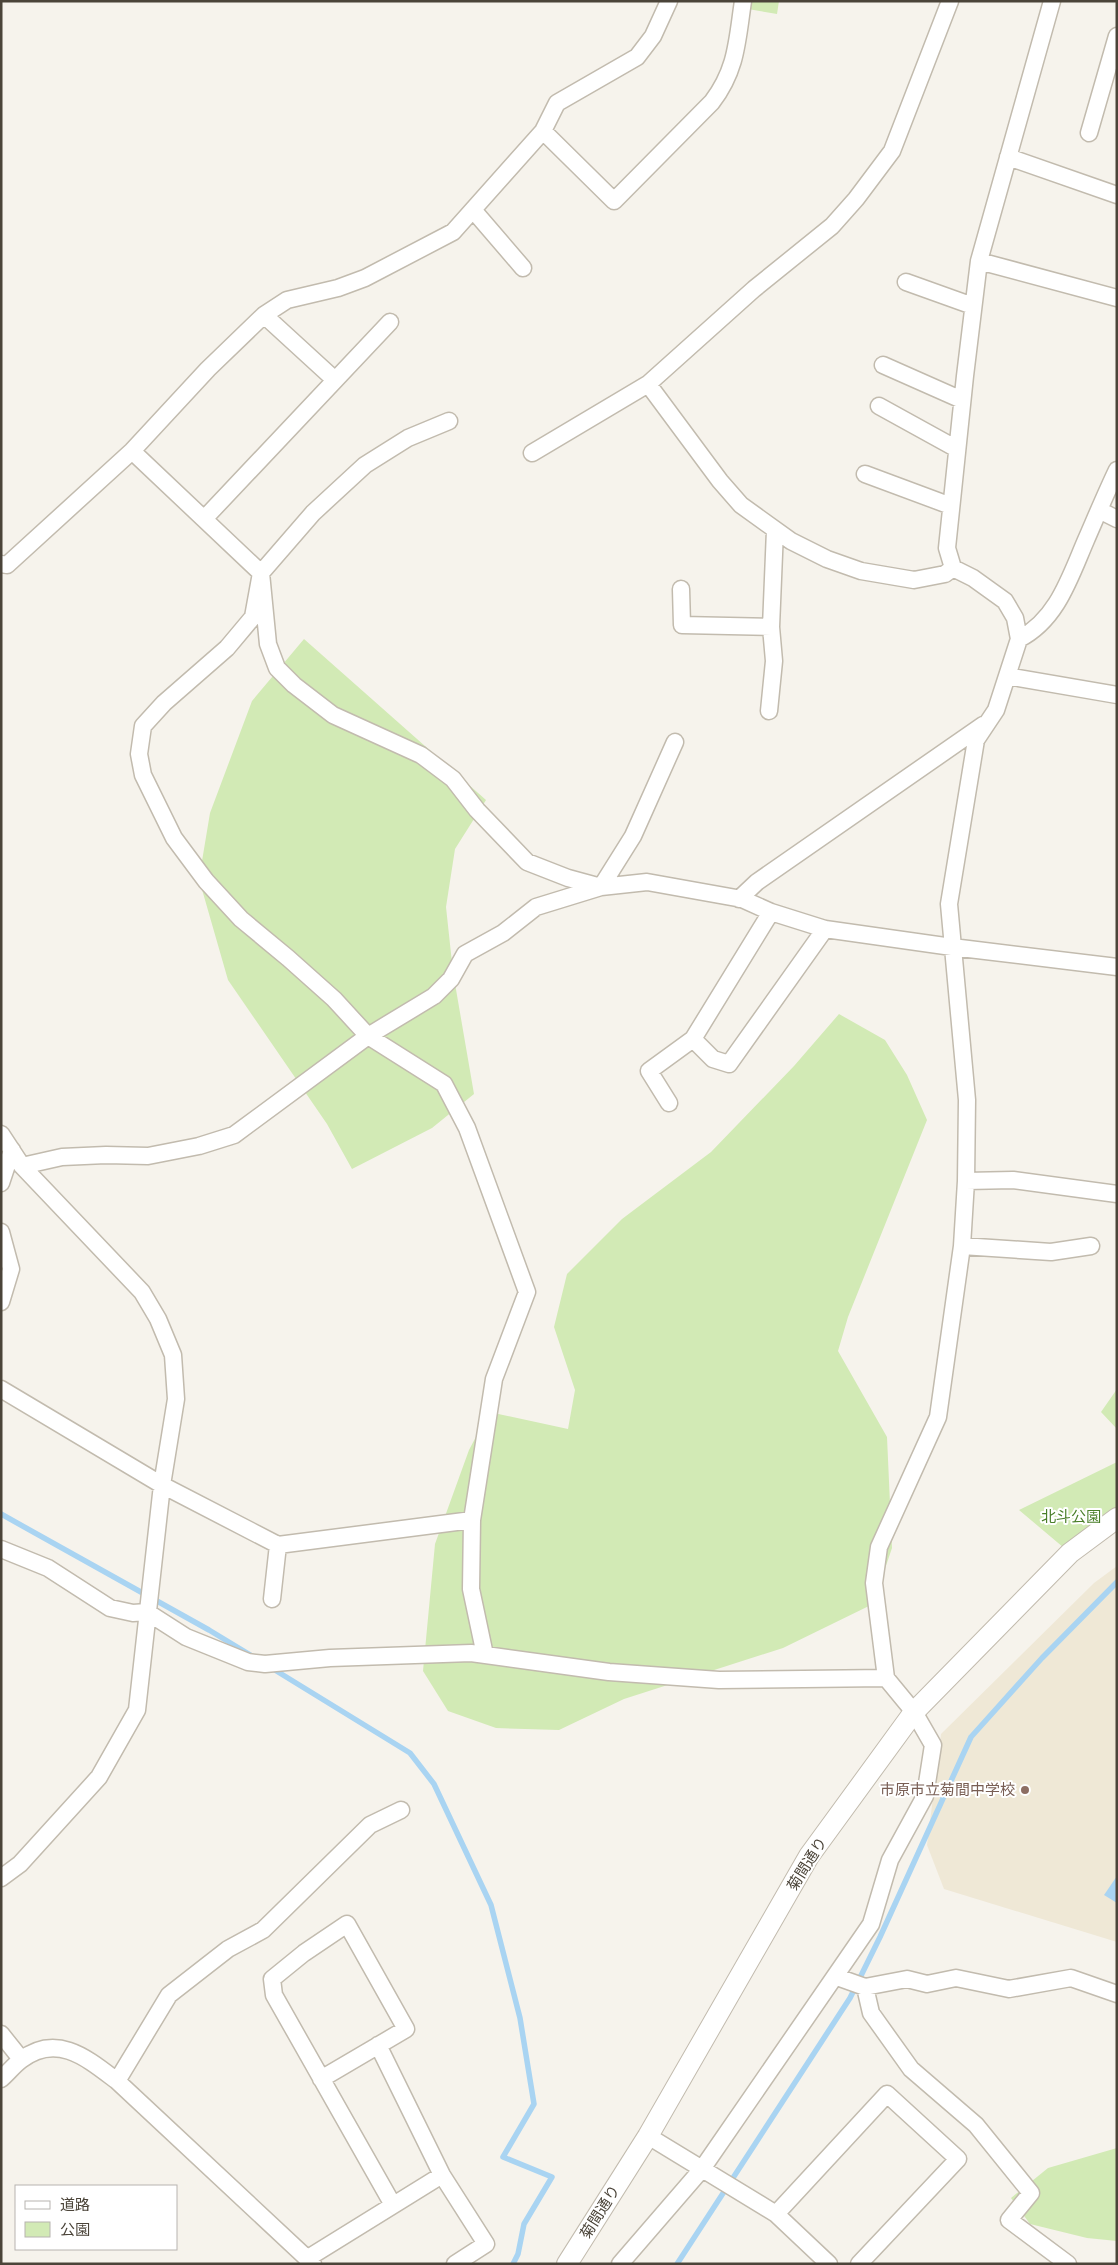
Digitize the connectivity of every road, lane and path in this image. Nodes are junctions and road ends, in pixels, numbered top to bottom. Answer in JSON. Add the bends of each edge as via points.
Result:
{"nodes":[{"id":1,"x":670,"y":1,"type":"edge"},
{"id":2,"x":743,"y":1,"type":"edge"},
{"id":3,"x":950,"y":1,"type":"edge"},
{"id":4,"x":1052,"y":1,"type":"edge"},
{"id":5,"x":1117,"y":36,"type":"edge"},
{"id":6,"x":543,"y":131,"type":"junction"},
{"id":7,"x":1088,"y":134,"type":"dead end"},
{"id":8,"x":1008,"y":157,"type":"junction"},
{"id":9,"x":1117,"y":195,"type":"edge"},
{"id":10,"x":474,"y":211,"type":"junction"},
{"id":11,"x":979,"y":261,"type":"junction"},
{"id":12,"x":523,"y":268,"type":"dead end"},
{"id":13,"x":906,"y":282,"type":"dead end"},
{"id":14,"x":1117,"y":298,"type":"edge"},
{"id":15,"x":974,"y":306,"type":"junction"},
{"id":16,"x":264,"y":314,"type":"junction"},
{"id":17,"x":390,"y":322,"type":"dead end"},
{"id":18,"x":883,"y":365,"type":"dead end"},
{"id":19,"x":335,"y":380,"type":"junction"},
{"id":20,"x":648,"y":384,"type":"junction"},
{"id":21,"x":962,"y":400,"type":"junction"},
{"id":22,"x":879,"y":406,"type":"dead end"},
{"id":23,"x":449,"y":421,"type":"dead end"},
{"id":24,"x":957,"y":449,"type":"junction"},
{"id":25,"x":132,"y":451,"type":"junction"},
{"id":26,"x":532,"y":453,"type":"dead end"},
{"id":27,"x":1117,"y":470,"type":"edge"},
{"id":28,"x":865,"y":474,"type":"dead end"},
{"id":29,"x":951,"y":506,"type":"junction"},
{"id":30,"x":1099,"y":510,"type":"junction"},
{"id":31,"x":204,"y":519,"type":"junction"},
{"id":32,"x":1117,"y":519,"type":"edge"},
{"id":33,"x":775,"y":530,"type":"junction"},
{"id":34,"x":1,"y":564,"type":"edge"},
{"id":35,"x":953,"y":568,"type":"junction"},
{"id":36,"x":261,"y":573,"type":"junction"},
{"id":37,"x":681,"y":589,"type":"dead end"},
{"id":38,"x":771,"y":627,"type":"junction"},
{"id":39,"x":1019,"y":639,"type":"junction"},
{"id":40,"x":1007,"y":676,"type":"junction"},
{"id":41,"x":1117,"y":695,"type":"edge"},
{"id":42,"x":769,"y":711,"type":"dead end"},
{"id":43,"x":989,"y":721,"type":"junction"},
{"id":44,"x":675,"y":742,"type":"dead end"},
{"id":45,"x":601,"y":887,"type":"junction"},
{"id":46,"x":739,"y":899,"type":"junction"},
{"id":47,"x":771,"y":912,"type":"junction"},
{"id":48,"x":824,"y":929,"type":"junction"},
{"id":49,"x":952,"y":947,"type":"junction"},
{"id":50,"x":1117,"y":967,"type":"edge"},
{"id":51,"x":368,"y":1036,"type":"junction"},
{"id":52,"x":694,"y":1039,"type":"junction"},
{"id":53,"x":669,"y":1103,"type":"dead end"},
{"id":54,"x":1,"y":1134,"type":"edge"},
{"id":55,"x":12,"y":1150,"type":"junction"},
{"id":56,"x":22,"y":1166,"type":"junction"},
{"id":57,"x":966,"y":1181,"type":"junction"},
{"id":58,"x":1,"y":1182,"type":"edge"},
{"id":59,"x":1117,"y":1194,"type":"edge"},
{"id":60,"x":1,"y":1232,"type":"edge"},
{"id":61,"x":962,"y":1246,"type":"junction"},
{"id":62,"x":1091,"y":1246,"type":"dead end"},
{"id":63,"x":1,"y":1302,"type":"edge"},
{"id":64,"x":1,"y":1389,"type":"edge"},
{"id":65,"x":162,"y":1485,"type":"junction"},
{"id":66,"x":1117,"y":1518,"type":"edge"},
{"id":67,"x":472,"y":1520,"type":"junction"},
{"id":68,"x":278,"y":1545,"type":"junction"},
{"id":69,"x":1,"y":1549,"type":"edge"},
{"id":70,"x":272,"y":1599,"type":"dead end"},
{"id":71,"x":147,"y":1612,"type":"junction"},
{"id":72,"x":485,"y":1655,"type":"junction"},
{"id":73,"x":886,"y":1678,"type":"junction"},
{"id":74,"x":914,"y":1712,"type":"junction"},
{"id":75,"x":401,"y":1810,"type":"dead end"},
{"id":76,"x":1,"y":1878,"type":"edge"},
{"id":77,"x":837,"y":1977,"type":"junction"},
{"id":78,"x":865,"y":1987,"type":"junction"},
{"id":79,"x":1117,"y":1994,"type":"edge"},
{"id":80,"x":1,"y":2034,"type":"edge"},
{"id":81,"x":378,"y":2045,"type":"junction"},
{"id":82,"x":22,"y":2059,"type":"junction"},
{"id":83,"x":321,"y":2078,"type":"junction"},
{"id":84,"x":1,"y":2079,"type":"edge"},
{"id":85,"x":117,"y":2081,"type":"junction"},
{"id":86,"x":648,"y":2136,"type":"junction"},
{"id":87,"x":702,"y":2169,"type":"junction"},
{"id":88,"x":442,"y":2175,"type":"junction"},
{"id":89,"x":393,"y":2205,"type":"junction"},
{"id":90,"x":776,"y":2214,"type":"junction"},
{"id":91,"x":310,"y":2261,"type":"edge"},
{"id":92,"x":455,"y":2264,"type":"edge"},
{"id":93,"x":567,"y":2264,"type":"edge"},
{"id":94,"x":620,"y":2264,"type":"edge"},
{"id":95,"x":828,"y":2264,"type":"edge"},
{"id":96,"x":859,"y":2264,"type":"edge"},
{"id":97,"x":1068,"y":2264,"type":"edge"}],
"edges":[{"from":1,"to":6,"type":"street","via":[[653,36],[637,56],[558,103]]},
{"from":2,"to":6,"type":"street","via":[[735,60],[724,86],[614,201]]},
{"from":3,"to":20,"type":"street","via":[[892,151],[856,199],[832,226],[754,289]]},
{"from":4,"to":8,"type":"street"},
{"from":5,"to":7,"type":"street"},
{"from":6,"to":10,"type":"street"},
{"from":8,"to":9,"type":"street"},
{"from":8,"to":11,"type":"street"},
{"from":10,"to":12,"type":"street"},
{"from":10,"to":16,"type":"street","via":[[453,232],[365,278],[287,300]]},
{"from":11,"to":14,"type":"street"},
{"from":11,"to":15,"type":"street"},
{"from":13,"to":15,"type":"street"},
{"from":15,"to":21,"type":"street"},
{"from":16,"to":19,"type":"street"},
{"from":16,"to":25,"type":"street"},
{"from":17,"to":19,"type":"street"},
{"from":18,"to":21,"type":"street"},
{"from":19,"to":31,"type":"street"},
{"from":20,"to":26,"type":"street"},
{"from":20,"to":33,"type":"street","via":[[720,481],[741,505]]},
{"from":21,"to":24,"type":"street"},
{"from":22,"to":24,"type":"street"},
{"from":23,"to":36,"type":"street","via":[[408,438],[365,465],[313,514]]},
{"from":24,"to":29,"type":"street"},
{"from":25,"to":31,"type":"street"},
{"from":25,"to":34,"type":"street","via":[[7,565]]},
{"from":27,"to":30,"type":"street"},
{"from":28,"to":29,"type":"street"},
{"from":29,"to":35,"type":"street","via":[[947,548]]},
{"from":30,"to":32,"type":"street"},
{"from":30,"to":39,"type":"street","via":[[1062,596],[1037,627]]},
{"from":31,"to":36,"type":"street"},
{"from":33,"to":35,"type":"street","via":[[827,559],[860,571],[914,580],[945,574]]},
{"from":33,"to":38,"type":"street"},
{"from":35,"to":39,"type":"street","via":[[1005,601],[1015,618]]},
{"from":36,"to":45,"type":"street","via":[[268,644],[277,668],[294,685],[333,715],[422,754],[453,779],[477,810],[527,862]]},
{"from":36,"to":51,"type":"street","via":[[253,617],[227,648],[164,703],[143,726],[139,754],[143,775],[174,838],[206,881],[241,919],[334,999]]},
{"from":37,"to":38,"type":"street","via":[[682,625]]},
{"from":38,"to":42,"type":"street","via":[[774,662]]},
{"from":39,"to":40,"type":"street"},
{"from":40,"to":41,"type":"street"},
{"from":40,"to":43,"type":"street"},
{"from":43,"to":46,"type":"street","via":[[757,882]]},
{"from":43,"to":49,"type":"street","via":[[976,740],[949,904]]},
{"from":44,"to":45,"type":"street","via":[[633,836]]},
{"from":45,"to":46,"type":"street","via":[[647,882]]},
{"from":45,"to":51,"type":"street","via":[[536,908],[503,933],[465,954],[451,979],[434,996]]},
{"from":46,"to":47,"type":"street"},
{"from":47,"to":48,"type":"street"},
{"from":47,"to":52,"type":"street"},
{"from":48,"to":49,"type":"street"},
{"from":48,"to":52,"type":"street","via":[[729,1064],[713,1059]]},
{"from":49,"to":50,"type":"street"},
{"from":49,"to":57,"type":"street","via":[[967,1100]]},
{"from":51,"to":56,"type":"street","via":[[234,1135],[148,1156],[62,1157]]},
{"from":51,"to":67,"type":"street","via":[[444,1084],[467,1128],[527,1292],[494,1379]]},
{"from":52,"to":53,"type":"street","via":[[649,1071]]},
{"from":54,"to":55,"type":"street"},
{"from":55,"to":56,"type":"street"},
{"from":55,"to":58,"type":"street"},
{"from":56,"to":65,"type":"street","via":[[142,1292],[158,1319],[173,1355],[176,1399]]},
{"from":57,"to":59,"type":"street","via":[[1013,1180]]},
{"from":57,"to":61,"type":"street"},
{"from":60,"to":63,"type":"street","via":[[11,1269]]},
{"from":61,"to":62,"type":"street","via":[[1051,1252]]},
{"from":61,"to":73,"type":"street","via":[[938,1417],[879,1547],[874,1583]]},
{"from":64,"to":65,"type":"street"},
{"from":65,"to":68,"type":"street"},
{"from":65,"to":71,"type":"street"},
{"from":66,"to":74,"type":"street","name":"菊間通り","via":[[1070,1553]]},
{"from":67,"to":68,"type":"street"},
{"from":67,"to":72,"type":"street","via":[[471,1589]]},
{"from":68,"to":70,"type":"street"},
{"from":69,"to":71,"type":"street","via":[[48,1568],[110,1608],[132,1613]]},
{"from":71,"to":72,"type":"street","via":[[186,1637],[248,1662],[265,1664],[330,1658]]},
{"from":71,"to":76,"type":"street","via":[[137,1710],[99,1777],[20,1864]]},
{"from":72,"to":73,"type":"street","via":[[609,1672],[719,1680]]},
{"from":73,"to":74,"type":"street"},
{"from":74,"to":77,"type":"street","via":[[933,1746],[925,1796],[890,1860],[872,1924]]},
{"from":74,"to":86,"type":"street","name":"菊間通り","via":[[809,1856]]},
{"from":75,"to":85,"type":"street","via":[[370,1825],[263,1930],[228,1949],[170,1996]]},
{"from":77,"to":78,"type":"street"},
{"from":77,"to":87,"type":"street"},
{"from":78,"to":79,"type":"street","via":[[907,1979],[927,1984],[956,1978],[1009,1989],[1072,1978]]},
{"from":78,"to":97,"type":"street","via":[[871,2013],[911,2069],[976,2125],[1031,2193],[1009,2220]]},
{"from":80,"to":82,"type":"street"},
{"from":81,"to":83,"type":"street"},
{"from":81,"to":83,"type":"street","via":[[406,2029],[348,1924],[272,1979],[274,1995]]},
{"from":81,"to":88,"type":"street"},
{"from":82,"to":84,"type":"street"},
{"from":82,"to":85,"type":"street","via":[[51,2048],[67,2049],[84,2056]]},
{"from":83,"to":89,"type":"street"},
{"from":85,"to":91,"type":"street"},
{"from":86,"to":87,"type":"street"},
{"from":86,"to":93,"type":"street","name":"菊間通り"},
{"from":87,"to":90,"type":"street"},
{"from":87,"to":94,"type":"street"},
{"from":88,"to":89,"type":"street"},
{"from":88,"to":92,"type":"street","via":[[486,2244]]},
{"from":89,"to":91,"type":"street"},
{"from":90,"to":95,"type":"street"},
{"from":90,"to":96,"type":"street","via":[[887,2094],[958,2159]]}]}
